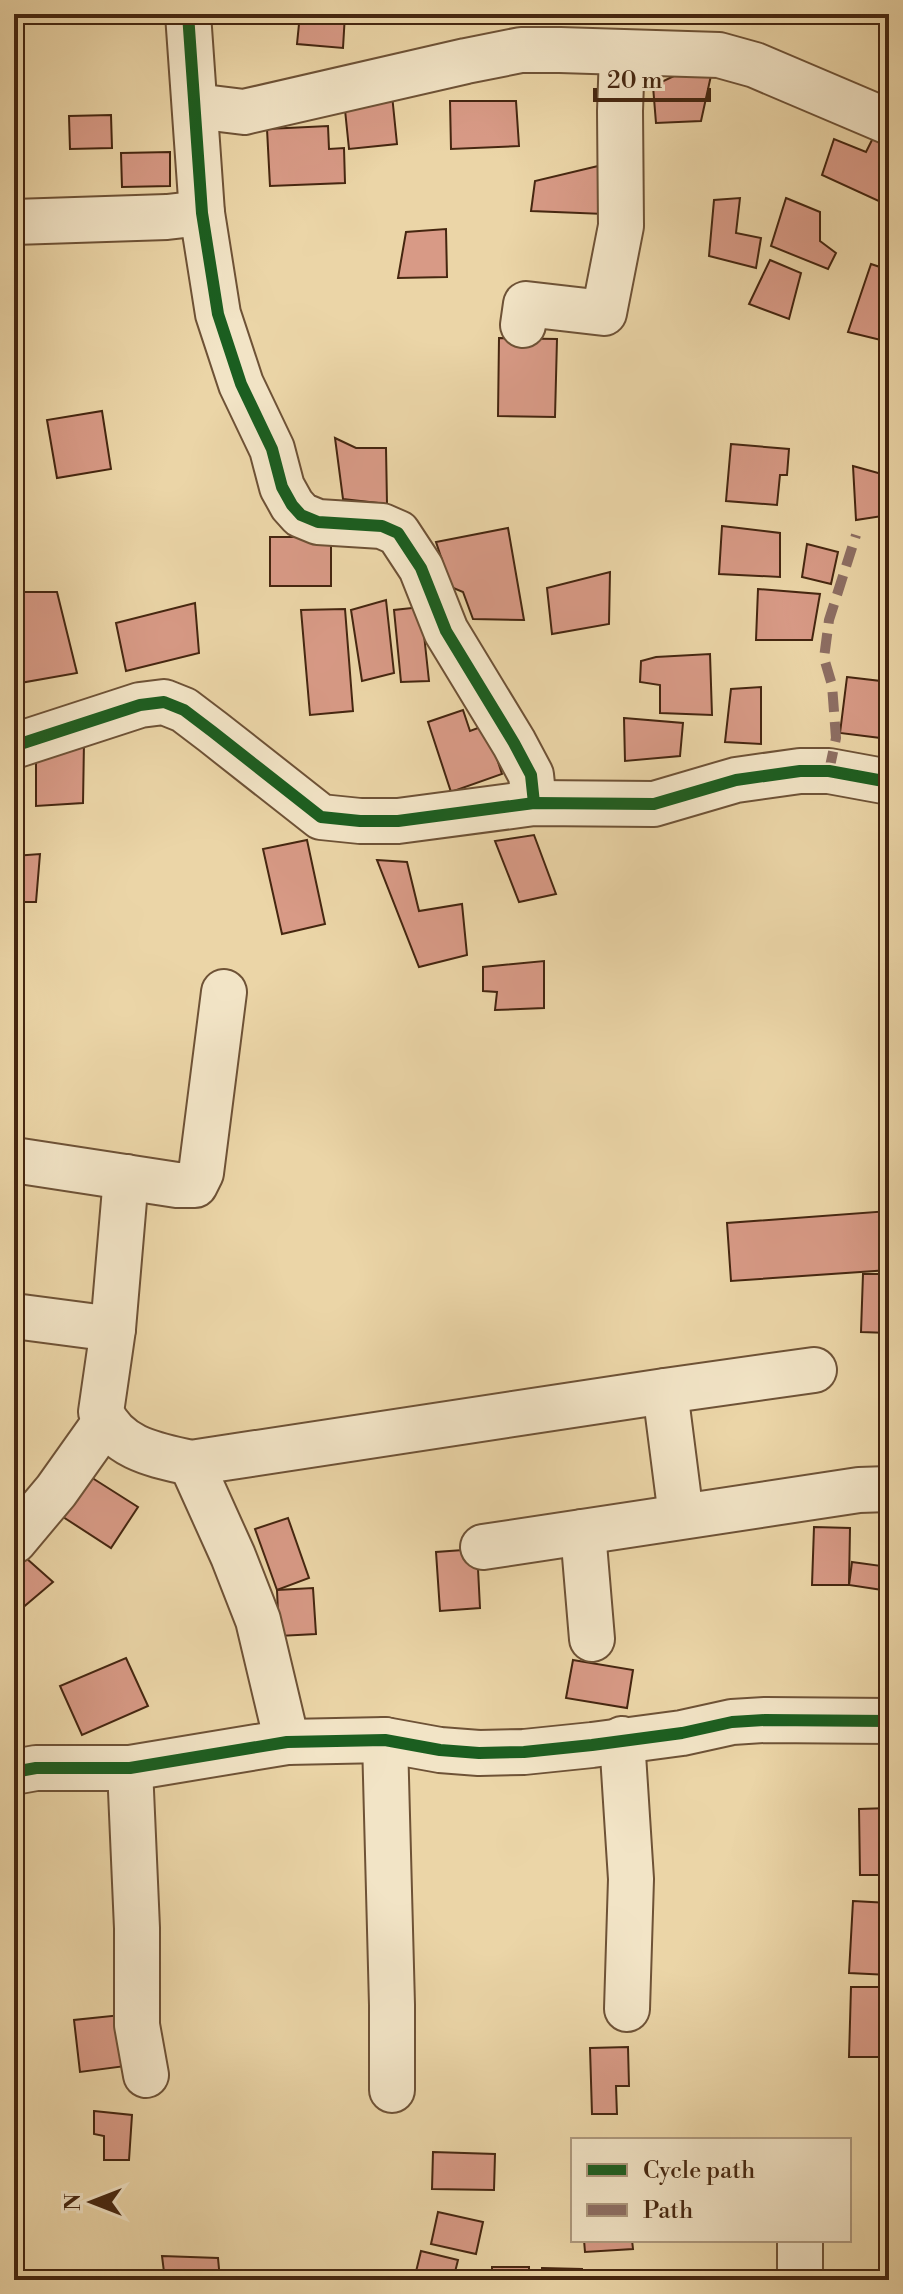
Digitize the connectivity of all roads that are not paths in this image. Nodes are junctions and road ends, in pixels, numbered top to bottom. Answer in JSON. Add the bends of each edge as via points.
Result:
{"nodes":[{"id":1,"x":188,"y":14,"type":"edge"},
{"id":2,"x":622,"y":54,"type":"junction"},
{"id":3,"x":195,"y":106,"type":"junction"},
{"id":4,"x":889,"y":122,"type":"edge"},
{"id":5,"x":202,"y":213,"type":"junction"},
{"id":6,"x":14,"y":222,"type":"edge"},
{"id":7,"x":523,"y":325,"type":"dead end"},
{"id":8,"x":14,"y":746,"type":"edge"},
{"id":9,"x":889,"y":782,"type":"edge"},
{"id":10,"x":534,"y":803,"type":"junction"},
{"id":11,"x":224,"y":992,"type":"dead end"},
{"id":12,"x":14,"y":1160,"type":"edge"},
{"id":13,"x":126,"y":1177,"type":"junction"},
{"id":14,"x":14,"y":1316,"type":"edge"},
{"id":15,"x":113,"y":1329,"type":"junction"},
{"id":16,"x":814,"y":1370,"type":"dead end"},
{"id":17,"x":665,"y":1391,"type":"junction"},
{"id":18,"x":105,"y":1422,"type":"junction"},
{"id":19,"x":191,"y":1463,"type":"junction"},
{"id":20,"x":889,"y":1489,"type":"edge"},
{"id":21,"x":681,"y":1516,"type":"junction"},
{"id":22,"x":583,"y":1532,"type":"junction"},
{"id":23,"x":14,"y":1541,"type":"edge"},
{"id":24,"x":483,"y":1547,"type":"dead end"},
{"id":25,"x":592,"y":1639,"type":"dead end"},
{"id":26,"x":889,"y":1721,"type":"edge"},
{"id":27,"x":622,"y":1739,"type":"junction"},
{"id":28,"x":385,"y":1740,"type":"junction"},
{"id":29,"x":287,"y":1742,"type":"junction"},
{"id":30,"x":130,"y":1768,"type":"junction"},
{"id":31,"x":14,"y":1772,"type":"edge"},
{"id":32,"x":627,"y":2009,"type":"dead end"},
{"id":33,"x":146,"y":2075,"type":"dead end"},
{"id":34,"x":392,"y":2090,"type":"dead end"},
{"id":35,"x":800,"y":2242,"type":"edge"},
{"id":36,"x":800,"y":2280,"type":"edge"}],
"edges":[{"from":1,"to":3,"type":"street"},
{"from":2,"to":3,"type":"street","via":[[521,50],[244,112]]},
{"from":2,"to":4,"type":"street","via":[[719,55]]},
{"from":2,"to":7,"type":"street","via":[[621,226],[604,313],[526,304]]},
{"from":3,"to":5,"type":"street"},
{"from":5,"to":6,"type":"street"},
{"from":5,"to":10,"type":"street","via":[[218,314],[292,505],[318,522],[382,526],[398,533],[421,568],[446,631],[531,775]]},
{"from":8,"to":10,"type":"street","via":[[164,702],[184,710],[321,817],[398,821]]},
{"from":9,"to":10,"type":"street","via":[[800,771],[736,780],[654,804]]},
{"from":11,"to":13,"type":"street","via":[[201,1173],[195,1185]]},
{"from":12,"to":13,"type":"street"},
{"from":13,"to":15,"type":"street"},
{"from":14,"to":15,"type":"street"},
{"from":15,"to":18,"type":"street","via":[[101,1412]]},
{"from":16,"to":17,"type":"street"},
{"from":17,"to":19,"type":"street"},
{"from":17,"to":21,"type":"street"},
{"from":18,"to":19,"type":"street","via":[[115,1435],[143,1452]]},
{"from":18,"to":23,"type":"street"},
{"from":19,"to":29,"type":"street","via":[[258,1620]]},
{"from":20,"to":21,"type":"street"},
{"from":21,"to":22,"type":"street"},
{"from":22,"to":24,"type":"street"},
{"from":22,"to":25,"type":"street"},
{"from":26,"to":27,"type":"street","via":[[732,1722]]},
{"from":27,"to":28,"type":"street","via":[[479,1753]]},
{"from":27,"to":32,"type":"street","via":[[631,1879]]},
{"from":28,"to":29,"type":"street"},
{"from":28,"to":34,"type":"street"},
{"from":29,"to":30,"type":"street"},
{"from":30,"to":31,"type":"street"},
{"from":30,"to":33,"type":"street","via":[[137,2025]]},
{"from":35,"to":36,"type":"street"}]}
